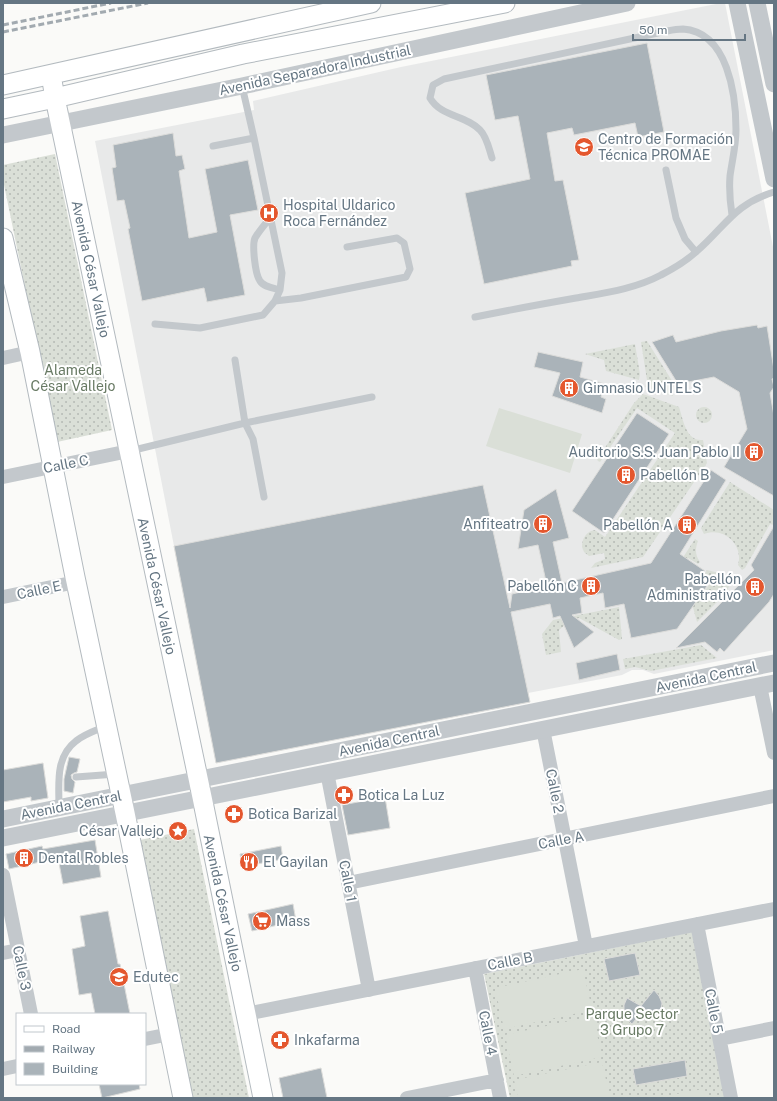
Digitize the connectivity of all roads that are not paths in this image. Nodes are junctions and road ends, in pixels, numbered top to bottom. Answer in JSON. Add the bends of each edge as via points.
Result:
{"nodes":[{"id":1,"x":371,"y":3,"type":"edge"},
{"id":2,"x":505,"y":3,"type":"edge"},
{"id":3,"x":627,"y":3,"type":"edge"},
{"id":4,"x":737,"y":3,"type":"edge"},
{"id":5,"x":757,"y":3,"type":"edge"},
{"id":6,"x":51,"y":75,"type":"junction"},
{"id":7,"x":774,"y":84,"type":"edge"},
{"id":8,"x":3,"y":85,"type":"edge"},
{"id":9,"x":242,"y":86,"type":"junction"},
{"id":10,"x":55,"y":98,"type":"junction"},
{"id":11,"x":3,"y":109,"type":"edge"},
{"id":12,"x":61,"y":124,"type":"junction"},
{"id":13,"x":3,"y":135,"type":"edge"},
{"id":14,"x":254,"y":138,"type":"junction"},
{"id":15,"x":213,"y":146,"type":"dead end"},
{"id":16,"x":772,"y":155,"type":"edge"},
{"id":17,"x":492,"y":158,"type":"dead end"},
{"id":18,"x":666,"y":170,"type":"dead end"},
{"id":19,"x":774,"y":179,"type":"edge"},
{"id":20,"x":774,"y":192,"type":"edge"},
{"id":21,"x":732,"y":216,"type":"junction"},
{"id":22,"x":270,"y":218,"type":"junction"},
{"id":23,"x":3,"y":238,"type":"edge"},
{"id":24,"x":347,"y":247,"type":"dead end"},
{"id":25,"x":696,"y":252,"type":"junction"},
{"id":26,"x":280,"y":290,"type":"junction"},
{"id":27,"x":275,"y":300,"type":"junction"},
{"id":28,"x":475,"y":317,"type":"dead end"},
{"id":29,"x":155,"y":324,"type":"dead end"},
{"id":30,"x":30,"y":352,"type":"junction"},
{"id":31,"x":3,"y":358,"type":"edge"},
{"id":32,"x":235,"y":360,"type":"dead end"},
{"id":33,"x":372,"y":397,"type":"dead end"},
{"id":34,"x":245,"y":423,"type":"junction"},
{"id":35,"x":129,"y":451,"type":"junction"},
{"id":36,"x":52,"y":466,"type":"junction"},
{"id":37,"x":3,"y":477,"type":"edge"},
{"id":38,"x":264,"y":497,"type":"dead end"},
{"id":39,"x":76,"y":582,"type":"junction"},
{"id":40,"x":3,"y":597,"type":"edge"},
{"id":41,"x":774,"y":663,"type":"edge"},
{"id":42,"x":767,"y":684,"type":"edge"},
{"id":43,"x":106,"y":726,"type":"junction"},
{"id":44,"x":543,"y":729,"type":"junction"},
{"id":45,"x":774,"y":753,"type":"edge"},
{"id":46,"x":327,"y":772,"type":"junction"},
{"id":47,"x":117,"y":774,"type":"junction"},
{"id":48,"x":76,"y":777,"type":"dead end"},
{"id":49,"x":200,"y":789,"type":"junction"},
{"id":50,"x":774,"y":796,"type":"edge"},
{"id":51,"x":123,"y":804,"type":"junction"},
{"id":52,"x":59,"y":808,"type":"junction"},
{"id":53,"x":3,"y":819,"type":"edge"},
{"id":54,"x":3,"y":838,"type":"edge"},
{"id":55,"x":564,"y":839,"type":"junction"},
{"id":56,"x":3,"y":875,"type":"edge"},
{"id":57,"x":348,"y":883,"type":"junction"},
{"id":58,"x":774,"y":909,"type":"edge"},
{"id":59,"x":697,"y":924,"type":"junction"},
{"id":60,"x":586,"y":946,"type":"junction"},
{"id":61,"x":18,"y":950,"type":"junction"},
{"id":62,"x":3,"y":953,"type":"edge"},
{"id":63,"x":475,"y":968,"type":"junction"},
{"id":64,"x":370,"y":990,"type":"junction"},
{"id":65,"x":31,"y":1013,"type":"edge"},
{"id":66,"x":246,"y":1014,"type":"junction"},
{"id":67,"x":774,"y":1028,"type":"edge"},
{"id":68,"x":170,"y":1034,"type":"junction"},
{"id":69,"x":146,"y":1039,"type":"edge"},
{"id":70,"x":720,"y":1039,"type":"junction"},
{"id":71,"x":16,"y":1066,"type":"edge"},
{"id":72,"x":3,"y":1069,"type":"edge"},
{"id":73,"x":497,"y":1080,"type":"junction"},
{"id":74,"x":183,"y":1098,"type":"edge"},
{"id":75,"x":263,"y":1098,"type":"edge"},
{"id":76,"x":407,"y":1098,"type":"edge"},
{"id":77,"x":500,"y":1098,"type":"edge"},
{"id":78,"x":732,"y":1098,"type":"edge"}],
"edges":[{"from":1,"to":6,"type":"main road"},
{"from":2,"to":10,"type":"main road","name":"Avenida Separadora Industrial","via":[[243,54]]},
{"from":3,"to":9,"type":"street","name":"Avenida Separadora Industrial"},
{"from":4,"to":16,"type":"street"},
{"from":5,"to":7,"type":"street"},
{"from":6,"to":8,"type":"main road"},
{"from":6,"to":10,"type":"main road","name":"Avenida César Vallejo"},
{"from":9,"to":12,"type":"street","name":"Avenida Separadora Industrial"},
{"from":9,"to":14,"type":"lane"},
{"from":10,"to":11,"type":"main road","name":"Avenida Separadora Industrial"},
{"from":10,"to":12,"type":"main road","name":"Avenida César Vallejo"},
{"from":12,"to":13,"type":"street","name":"Avenida Separadora Industrial"},
{"from":12,"to":35,"type":"main road","name":"Avenida César Vallejo"},
{"from":14,"to":15,"type":"lane"},
{"from":14,"to":22,"type":"lane"},
{"from":16,"to":19,"type":"street"},
{"from":17,"to":21,"type":"lane","via":[[480,130],[434,105],[430,98],[433,85],[457,76],[682,29],[706,37],[715,45],[731,82],[736,130],[729,194]]},
{"from":18,"to":25,"type":"lane","via":[[676,218],[685,239]]},
{"from":20,"to":21,"type":"lane","via":[[754,200]]},
{"from":21,"to":25,"type":"lane"},
{"from":22,"to":26,"type":"lane","via":[[282,273]]},
{"from":22,"to":26,"type":"lane","via":[[255,239],[257,274],[266,286]]},
{"from":23,"to":30,"type":"main road"},
{"from":24,"to":27,"type":"lane","via":[[397,238],[404,243],[410,269],[406,276],[301,298]]},
{"from":25,"to":28,"type":"lane","via":[[660,276],[643,283],[612,292]]},
{"from":26,"to":27,"type":"lane"},
{"from":27,"to":29,"type":"lane","via":[[263,315],[200,328]]},
{"from":30,"to":31,"type":"street"},
{"from":30,"to":36,"type":"main road"},
{"from":32,"to":34,"type":"lane"},
{"from":33,"to":34,"type":"lane"},
{"from":34,"to":35,"type":"lane"},
{"from":34,"to":38,"type":"lane","via":[[252,439]]},
{"from":35,"to":36,"type":"street","name":"Calle C"},
{"from":35,"to":49,"type":"main road","name":"Avenida César Vallejo"},
{"from":36,"to":37,"type":"street","name":"Calle C"},
{"from":36,"to":39,"type":"main road"},
{"from":39,"to":40,"type":"street","name":"Calle E"},
{"from":39,"to":43,"type":"main road"},
{"from":41,"to":49,"type":"street","name":"Avenida Central"},
{"from":42,"to":44,"type":"street","name":"Avenida Central"},
{"from":42,"to":45,"type":"street"},
{"from":43,"to":47,"type":"main road"},
{"from":43,"to":52,"type":"lane","via":[[76,740],[67,751],[59,770],[62,779]]},
{"from":44,"to":46,"type":"street","name":"Avenida Central"},
{"from":44,"to":55,"type":"street","name":"Calle 2"},
{"from":46,"to":49,"type":"street","name":"Avenida Central"},
{"from":46,"to":57,"type":"street","name":"Calle 1"},
{"from":47,"to":48,"type":"lane"},
{"from":47,"to":51,"type":"main road"},
{"from":49,"to":51,"type":"street","name":"Avenida Central"},
{"from":49,"to":66,"type":"main road","name":"Avenida César Vallejo"},
{"from":50,"to":55,"type":"street","name":"Calle A"},
{"from":51,"to":52,"type":"street","name":"Avenida Central"},
{"from":51,"to":54,"type":"street","name":"Avenida Central"},
{"from":51,"to":68,"type":"main road"},
{"from":52,"to":53,"type":"street","name":"Avenida Central"},
{"from":55,"to":57,"type":"street","name":"Calle A"},
{"from":55,"to":60,"type":"street","name":"Calle 2"},
{"from":56,"to":61,"type":"street","name":"Calle 3"},
{"from":57,"to":64,"type":"street","name":"Calle 1"},
{"from":58,"to":59,"type":"street","name":"Calle B"},
{"from":59,"to":60,"type":"street","name":"Calle B"},
{"from":59,"to":70,"type":"street","name":"Calle 5"},
{"from":60,"to":63,"type":"street","name":"Calle B"},
{"from":61,"to":62,"type":"street"},
{"from":61,"to":65,"type":"street","name":"Calle 3"},
{"from":63,"to":64,"type":"street","name":"Calle B"},
{"from":63,"to":73,"type":"street","name":"Calle 4"},
{"from":64,"to":66,"type":"street","name":"Calle B"},
{"from":66,"to":75,"type":"main road","name":"Avenida César Vallejo"},
{"from":67,"to":70,"type":"street"},
{"from":68,"to":69,"type":"street"},
{"from":68,"to":74,"type":"main road"},
{"from":70,"to":78,"type":"street","name":"Calle 5"},
{"from":71,"to":72,"type":"street"},
{"from":73,"to":76,"type":"street"},
{"from":73,"to":77,"type":"street","name":"Calle 4"}]}
